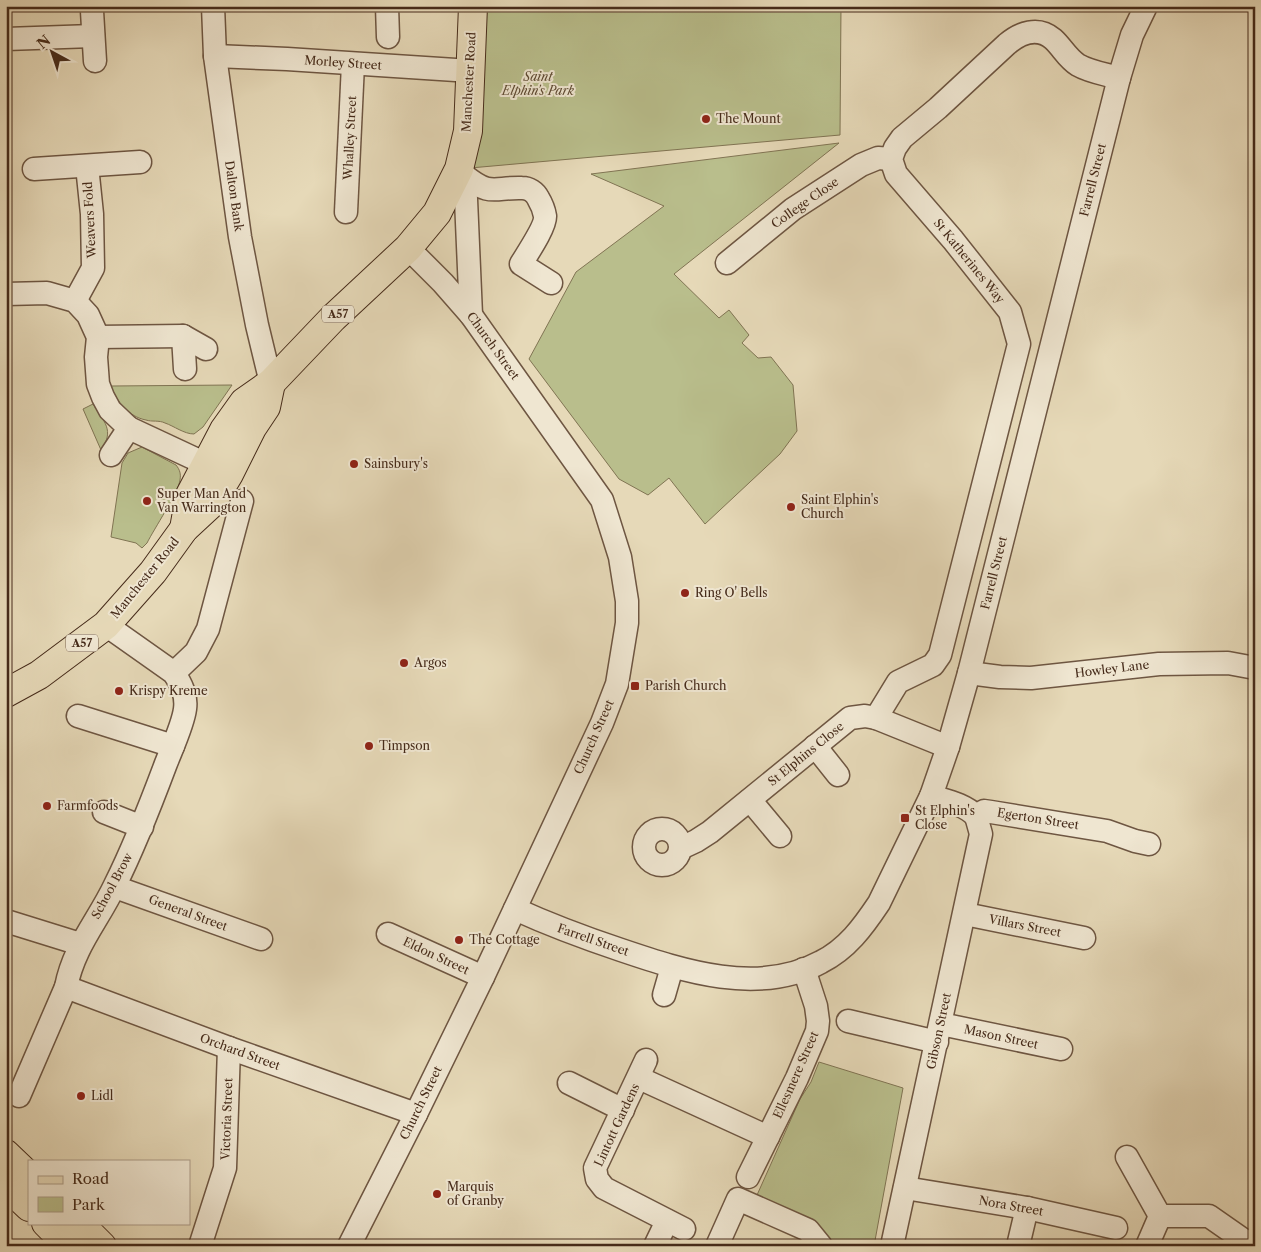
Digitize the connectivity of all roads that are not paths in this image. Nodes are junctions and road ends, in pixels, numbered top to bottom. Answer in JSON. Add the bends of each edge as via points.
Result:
{"nodes":[{"id":1,"x":213,"y":6,"type":"edge"},
{"id":2,"x":387,"y":6,"type":"edge"},
{"id":3,"x":473,"y":6,"type":"edge"},
{"id":4,"x":1146,"y":6,"type":"edge"},
{"id":5,"x":92,"y":10,"type":"dead end"},
{"id":6,"x":93,"y":36,"type":"junction"},
{"id":7,"x":388,"y":36,"type":"dead end"},
{"id":8,"x":6,"y":39,"type":"edge"},
{"id":9,"x":215,"y":56,"type":"junction"},
{"id":10,"x":95,"y":61,"type":"dead end"},
{"id":11,"x":353,"y":64,"type":"junction"},
{"id":12,"x":471,"y":71,"type":"junction"},
{"id":13,"x":1119,"y":78,"type":"junction"},
{"id":14,"x":891,"y":159,"type":"junction"},
{"id":15,"x":140,"y":162,"type":"dead end"},
{"id":16,"x":87,"y":166,"type":"junction"},
{"id":17,"x":34,"y":169,"type":"dead end"},
{"id":18,"x":462,"y":173,"type":"junction"},
{"id":19,"x":496,"y":190,"type":"junction"},
{"id":20,"x":346,"y":212,"type":"dead end"},
{"id":21,"x":467,"y":216,"type":"junction"},
{"id":22,"x":408,"y":248,"type":"junction"},
{"id":23,"x":727,"y":263,"type":"dead end"},
{"id":24,"x":551,"y":283,"type":"dead end"},
{"id":25,"x":6,"y":294,"type":"edge"},
{"id":26,"x":75,"y":300,"type":"junction"},
{"id":27,"x":471,"y":315,"type":"junction"},
{"id":28,"x":183,"y":336,"type":"junction"},
{"id":29,"x":98,"y":337,"type":"junction"},
{"id":30,"x":206,"y":350,"type":"dead end"},
{"id":31,"x":185,"y":369,"type":"dead end"},
{"id":32,"x":271,"y":382,"type":"junction"},
{"id":33,"x":129,"y":428,"type":"junction"},
{"id":34,"x":111,"y":455,"type":"dead end"},
{"id":35,"x":218,"y":469,"type":"junction"},
{"id":36,"x":242,"y":501,"type":"dead end"},
{"id":37,"x":106,"y":625,"type":"junction"},
{"id":38,"x":1255,"y":668,"type":"edge"},
{"id":39,"x":174,"y":673,"type":"junction"},
{"id":40,"x":969,"y":673,"type":"junction"},
{"id":41,"x":6,"y":693,"type":"edge"},
{"id":42,"x":78,"y":716,"type":"dead end"},
{"id":43,"x":876,"y":718,"type":"junction"},
{"id":44,"x":173,"y":746,"type":"junction"},
{"id":45,"x":815,"y":746,"type":"junction"},
{"id":46,"x":948,"y":747,"type":"junction"},
{"id":47,"x":838,"y":775,"type":"dead end"},
{"id":48,"x":931,"y":796,"type":"junction"},
{"id":49,"x":750,"y":800,"type":"junction"},
{"id":50,"x":104,"y":812,"type":"dead end"},
{"id":51,"x":976,"y":816,"type":"junction"},
{"id":52,"x":142,"y":827,"type":"junction"},
{"id":53,"x":780,"y":836,"type":"dead end"},
{"id":54,"x":1149,"y":844,"type":"dead end"},
{"id":55,"x":681,"y":848,"type":"dead end"},
{"id":56,"x":115,"y":887,"type":"junction"},
{"id":57,"x":515,"y":910,"type":"junction"},
{"id":58,"x":965,"y":914,"type":"junction"},
{"id":59,"x":6,"y":921,"type":"edge"},
{"id":60,"x":388,"y":934,"type":"dead end"},
{"id":61,"x":1084,"y":938,"type":"dead end"},
{"id":62,"x":261,"y":939,"type":"dead end"},
{"id":63,"x":80,"y":944,"type":"junction"},
{"id":64,"x":672,"y":967,"type":"junction"},
{"id":65,"x":804,"y":969,"type":"junction"},
{"id":66,"x":483,"y":977,"type":"junction"},
{"id":67,"x":66,"y":987,"type":"junction"},
{"id":68,"x":664,"y":995,"type":"dead end"},
{"id":69,"x":848,"y":1021,"type":"dead end"},
{"id":70,"x":939,"y":1033,"type":"junction"},
{"id":71,"x":229,"y":1048,"type":"junction"},
{"id":72,"x":1061,"y":1049,"type":"dead end"},
{"id":73,"x":569,"y":1083,"type":"dead end"},
{"id":74,"x":19,"y":1096,"type":"dead end"},
{"id":75,"x":623,"y":1110,"type":"junction"},
{"id":76,"x":416,"y":1114,"type":"junction"},
{"id":77,"x":768,"y":1137,"type":"junction"},
{"id":78,"x":6,"y":1154,"type":"edge"},
{"id":79,"x":1127,"y":1157,"type":"dead end"},
{"id":80,"x":28,"y":1175,"type":"edge"},
{"id":81,"x":748,"y":1177,"type":"dead end"},
{"id":82,"x":6,"y":1185,"type":"edge"},
{"id":83,"x":905,"y":1188,"type":"junction"},
{"id":84,"x":28,"y":1206,"type":"edge"},
{"id":85,"x":1027,"y":1208,"type":"junction"},
{"id":86,"x":1160,"y":1216,"type":"junction"},
{"id":87,"x":47,"y":1224,"type":"edge"},
{"id":88,"x":80,"y":1224,"type":"edge"},
{"id":89,"x":1116,"y":1228,"type":"dead end"},
{"id":90,"x":353,"y":1244,"type":"edge"},
{"id":91,"x":69,"y":1246,"type":"edge"},
{"id":92,"x":102,"y":1246,"type":"edge"},
{"id":93,"x":200,"y":1246,"type":"edge"},
{"id":94,"x":655,"y":1246,"type":"edge"},
{"id":95,"x":717,"y":1246,"type":"edge"},
{"id":96,"x":821,"y":1246,"type":"edge"},
{"id":97,"x":892,"y":1246,"type":"edge"},
{"id":98,"x":1018,"y":1246,"type":"edge"},
{"id":99,"x":1147,"y":1246,"type":"edge"},
{"id":100,"x":1252,"y":1246,"type":"edge"}],
"edges":[{"from":1,"to":9,"type":"street","name":"Dalton Bank"},
{"from":2,"to":7,"type":"street"},
{"from":3,"to":12,"type":"main road","name":"Manchester Road","number":"A57"},
{"from":4,"to":13,"type":"street","name":"Farrell Street","via":[[1132,35]]},
{"from":5,"to":6,"type":"street"},
{"from":6,"to":8,"type":"street"},
{"from":6,"to":10,"type":"street"},
{"from":9,"to":11,"type":"street","name":"Morley Street"},
{"from":9,"to":32,"type":"street","name":"Dalton Bank","via":[[240,237]]},
{"from":11,"to":12,"type":"street","name":"Morley Street"},
{"from":11,"to":20,"type":"street","name":"Whalley Street"},
{"from":12,"to":18,"type":"main road","name":"Manchester Road","number":"A57"},
{"from":13,"to":14,"type":"street","via":[[1078,65],[1045,35],[1036,32],[1016,36],[902,138]]},
{"from":13,"to":40,"type":"street","name":"Farrell Street"},
{"from":14,"to":23,"type":"street","name":"College Close","via":[[878,158],[861,165],[793,209]]},
{"from":14,"to":43,"type":"street","name":"St Katherines Way","via":[[896,174],[1010,312],[1019,344],[940,655],[933,665],[898,682]]},
{"from":15,"to":16,"type":"street","name":"Weavers Fold"},
{"from":16,"to":17,"type":"street","name":"Weavers Fold"},
{"from":16,"to":26,"type":"street","name":"Weavers Fold","via":[[92,214],[92,268]]},
{"from":18,"to":19,"type":"street","via":[[481,188]]},
{"from":18,"to":21,"type":"street"},
{"from":18,"to":22,"type":"main road","name":"Manchester Road","number":"A57","via":[[438,213]]},
{"from":19,"to":21,"type":"street"},
{"from":19,"to":24,"type":"street","via":[[523,188],[544,192],[543,225],[521,264]]},
{"from":21,"to":27,"type":"street"},
{"from":22,"to":27,"type":"street","name":"Church Street"},
{"from":22,"to":32,"type":"main road","name":"Manchester Road","number":"A57"},
{"from":25,"to":26,"type":"street","via":[[47,293]]},
{"from":26,"to":29,"type":"street","via":[[88,315]]},
{"from":27,"to":57,"type":"street","name":"Church Street","via":[[602,500],[620,557],[627,601],[627,623],[617,684]]},
{"from":28,"to":29,"type":"street"},
{"from":28,"to":30,"type":"street"},
{"from":28,"to":31,"type":"street"},
{"from":29,"to":33,"type":"street","via":[[98,384],[110,410]]},
{"from":32,"to":35,"type":"main road","name":"Manchester Road","number":"A57","via":[[266,406]]},
{"from":33,"to":34,"type":"street"},
{"from":33,"to":35,"type":"street"},
{"from":35,"to":37,"type":"main road","name":"Manchester Road","number":"A57","via":[[211,504],[184,529],[153,572]]},
{"from":36,"to":39,"type":"street","via":[[208,629],[196,652]]},
{"from":37,"to":39,"type":"street","name":"School Brow"},
{"from":37,"to":41,"type":"main road","name":"Manchester Road","number":"A57","via":[[39,675]]},
{"from":38,"to":40,"type":"street","name":"Howley Lane","via":[[1228,663],[1159,664],[1031,678]]},
{"from":39,"to":44,"type":"street","name":"School Brow","via":[[185,697],[185,709]]},
{"from":40,"to":46,"type":"street","name":"Farrell Street"},
{"from":42,"to":44,"type":"street"},
{"from":43,"to":45,"type":"street","name":"St Elphins Close","via":[[850,718]]},
{"from":43,"to":46,"type":"street","name":"St Elphins Close"},
{"from":44,"to":52,"type":"street","name":"School Brow"},
{"from":45,"to":47,"type":"street"},
{"from":45,"to":49,"type":"street","name":"St Elphins Close"},
{"from":46,"to":48,"type":"street","name":"Farrell Street"},
{"from":48,"to":51,"type":"street","via":[[967,808]]},
{"from":48,"to":65,"type":"street","name":"Farrell Street","via":[[879,904],[868,919],[840,950]]},
{"from":49,"to":53,"type":"street"},
{"from":49,"to":55,"type":"street","name":"St Elphins Close","via":[[710,832]]},
{"from":50,"to":52,"type":"street"},
{"from":51,"to":54,"type":"street","name":"Egerton Street","via":[[984,811],[1001,813],[1107,831]]},
{"from":51,"to":58,"type":"street","name":"Gibson Street","via":[[981,834]]},
{"from":52,"to":56,"type":"street","name":"School Brow"},
{"from":56,"to":62,"type":"street","name":"General Street"},
{"from":56,"to":63,"type":"street","name":"School Brow"},
{"from":57,"to":64,"type":"street","name":"Farrell Street","via":[[564,931]]},
{"from":57,"to":66,"type":"street","name":"Church Street"},
{"from":58,"to":61,"type":"street","name":"Villars Street"},
{"from":58,"to":70,"type":"street","name":"Gibson Street"},
{"from":59,"to":63,"type":"street"},
{"from":60,"to":66,"type":"street","name":"Eldon Street"},
{"from":63,"to":67,"type":"street","name":"School Brow"},
{"from":64,"to":65,"type":"street","name":"Farrell Street","via":[[737,978],[774,976]]},
{"from":64,"to":68,"type":"street"},
{"from":65,"to":77,"type":"street","name":"Ellesmere Street","via":[[816,1006],[817,1031]]},
{"from":66,"to":76,"type":"street","name":"Church Street"},
{"from":67,"to":71,"type":"street","name":"Orchard Street"},
{"from":67,"to":74,"type":"street","name":"School Brow"},
{"from":69,"to":70,"type":"street"},
{"from":70,"to":72,"type":"street","name":"Mason Street"},
{"from":70,"to":83,"type":"street","name":"Gibson Street"},
{"from":71,"to":76,"type":"street","name":"Orchard Street"},
{"from":71,"to":93,"type":"street","name":"Victoria Street","via":[[225,1168]]},
{"from":73,"to":75,"type":"street"},
{"from":75,"to":77,"type":"street","name":"Lintott Gardens","via":[[642,1069]]},
{"from":75,"to":94,"type":"street","name":"Lintott Gardens","via":[[595,1168],[597,1179],[604,1188],[676,1225]]},
{"from":76,"to":90,"type":"street","name":"Church Street"},
{"from":77,"to":81,"type":"street","name":"Ellesmere Street"},
{"from":78,"to":80,"type":"main road"},
{"from":79,"to":86,"type":"street"},
{"from":82,"to":84,"type":"main road"},
{"from":83,"to":85,"type":"street","name":"Nora Street"},
{"from":83,"to":97,"type":"street","name":"Gibson Street"},
{"from":85,"to":89,"type":"street","name":"Nora Street"},
{"from":85,"to":98,"type":"street"},
{"from":86,"to":99,"type":"street"},
{"from":86,"to":100,"type":"street","via":[[1209,1216]]},
{"from":87,"to":91,"type":"main road"},
{"from":88,"to":92,"type":"main road"},
{"from":95,"to":96,"type":"street","via":[[738,1199],[808,1230]]}]}
